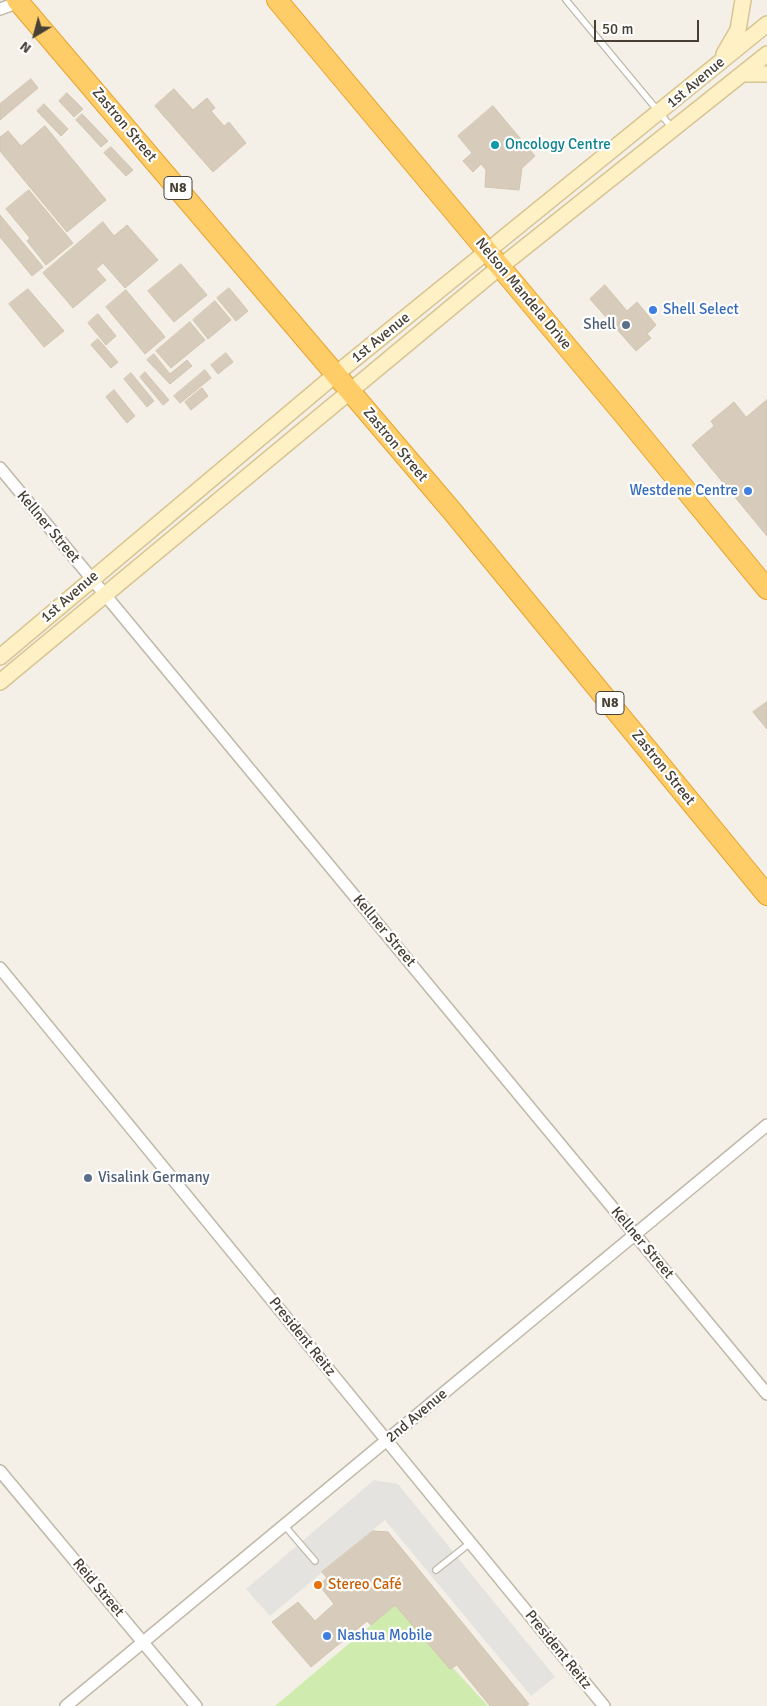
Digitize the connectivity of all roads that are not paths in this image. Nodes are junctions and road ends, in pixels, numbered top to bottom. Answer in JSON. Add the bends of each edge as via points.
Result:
{"nodes":[{"id":1,"x":276,"y":0,"type":"edge"},
{"id":2,"x":566,"y":0,"type":"edge"},
{"id":3,"x":743,"y":0,"type":"edge"},
{"id":4,"x":18,"y":1,"type":"edge"},
{"id":5,"x":0,"y":9,"type":"edge"},
{"id":6,"x":767,"y":24,"type":"edge"},
{"id":7,"x":767,"y":54,"type":"edge"},
{"id":8,"x":718,"y":64,"type":"junction"},
{"id":9,"x":742,"y":74,"type":"junction"},
{"id":10,"x":767,"y":74,"type":"edge"},
{"id":11,"x":660,"y":112,"type":"junction"},
{"id":12,"x":674,"y":130,"type":"junction"},
{"id":13,"x":494,"y":259,"type":"junction"},
{"id":14,"x":336,"y":374,"type":"junction"},
{"id":15,"x":350,"y":392,"type":"junction"},
{"id":16,"x":0,"y":468,"type":"edge"},
{"id":17,"x":91,"y":578,"type":"junction"},
{"id":18,"x":767,"y":589,"type":"edge"},
{"id":19,"x":104,"y":594,"type":"junction"},
{"id":20,"x":0,"y":657,"type":"edge"},
{"id":21,"x":0,"y":682,"type":"edge"},
{"id":22,"x":767,"y":895,"type":"edge"},
{"id":23,"x":0,"y":968,"type":"edge"},
{"id":24,"x":767,"y":1125,"type":"edge"},
{"id":25,"x":635,"y":1234,"type":"junction"},
{"id":26,"x":767,"y":1394,"type":"edge"},
{"id":27,"x":386,"y":1441,"type":"junction"},
{"id":28,"x":0,"y":1471,"type":"edge"},
{"id":29,"x":284,"y":1525,"type":"junction"},
{"id":30,"x":470,"y":1543,"type":"junction"},
{"id":31,"x":315,"y":1561,"type":"dead end"},
{"id":32,"x":436,"y":1570,"type":"dead end"},
{"id":33,"x":143,"y":1642,"type":"junction"},
{"id":34,"x":66,"y":1706,"type":"edge"},
{"id":35,"x":196,"y":1706,"type":"edge"},
{"id":36,"x":604,"y":1706,"type":"edge"}],
"edges":[{"from":1,"to":13,"type":"highway","name":"Nelson Mandela Drive"},
{"from":2,"to":11,"type":"lane"},
{"from":3,"to":8,"type":"street","via":[[738,30]]},
{"from":4,"to":5,"type":"street"},
{"from":4,"to":14,"type":"highway","name":"Zastron Street","number":"N8"},
{"from":6,"to":8,"type":"street","name":"1st Avenue"},
{"from":7,"to":9,"type":"street","name":"1st Avenue"},
{"from":8,"to":11,"type":"street","name":"1st Avenue"},
{"from":9,"to":10,"type":"street"},
{"from":9,"to":12,"type":"street","name":"1st Avenue"},
{"from":11,"to":12,"type":"lane"},
{"from":11,"to":13,"type":"street","name":"1st Avenue"},
{"from":12,"to":13,"type":"street","name":"1st Avenue"},
{"from":13,"to":14,"type":"street","name":"1st Avenue"},
{"from":13,"to":15,"type":"street","name":"1st Avenue"},
{"from":13,"to":18,"type":"highway","name":"Nelson Mandela Drive"},
{"from":14,"to":15,"type":"highway","name":"Zastron Street","number":"N8"},
{"from":14,"to":17,"type":"street","name":"1st Avenue"},
{"from":15,"to":19,"type":"street","name":"1st Avenue"},
{"from":15,"to":22,"type":"highway","name":"Zastron Street","number":"N8","via":[[452,511]]},
{"from":16,"to":17,"type":"street","name":"Kellner Street"},
{"from":17,"to":19,"type":"street","name":"Kellner Street"},
{"from":17,"to":20,"type":"street","name":"1st Avenue"},
{"from":19,"to":21,"type":"street","name":"1st Avenue"},
{"from":19,"to":25,"type":"street","name":"Kellner Street"},
{"from":23,"to":27,"type":"street","name":"President Reitz"},
{"from":24,"to":25,"type":"street","name":"2nd Avenue"},
{"from":25,"to":26,"type":"street","name":"Kellner Street"},
{"from":25,"to":27,"type":"street","name":"2nd Avenue"},
{"from":27,"to":29,"type":"street","name":"2nd Avenue"},
{"from":27,"to":30,"type":"street","name":"President Reitz"},
{"from":28,"to":33,"type":"street","name":"Reid Street"},
{"from":29,"to":31,"type":"lane"},
{"from":29,"to":33,"type":"street","name":"2nd Avenue"},
{"from":30,"to":32,"type":"lane"},
{"from":30,"to":36,"type":"street","name":"President Reitz"},
{"from":33,"to":34,"type":"street","name":"2nd Avenue"},
{"from":33,"to":35,"type":"street","name":"Reid Street"}]}
